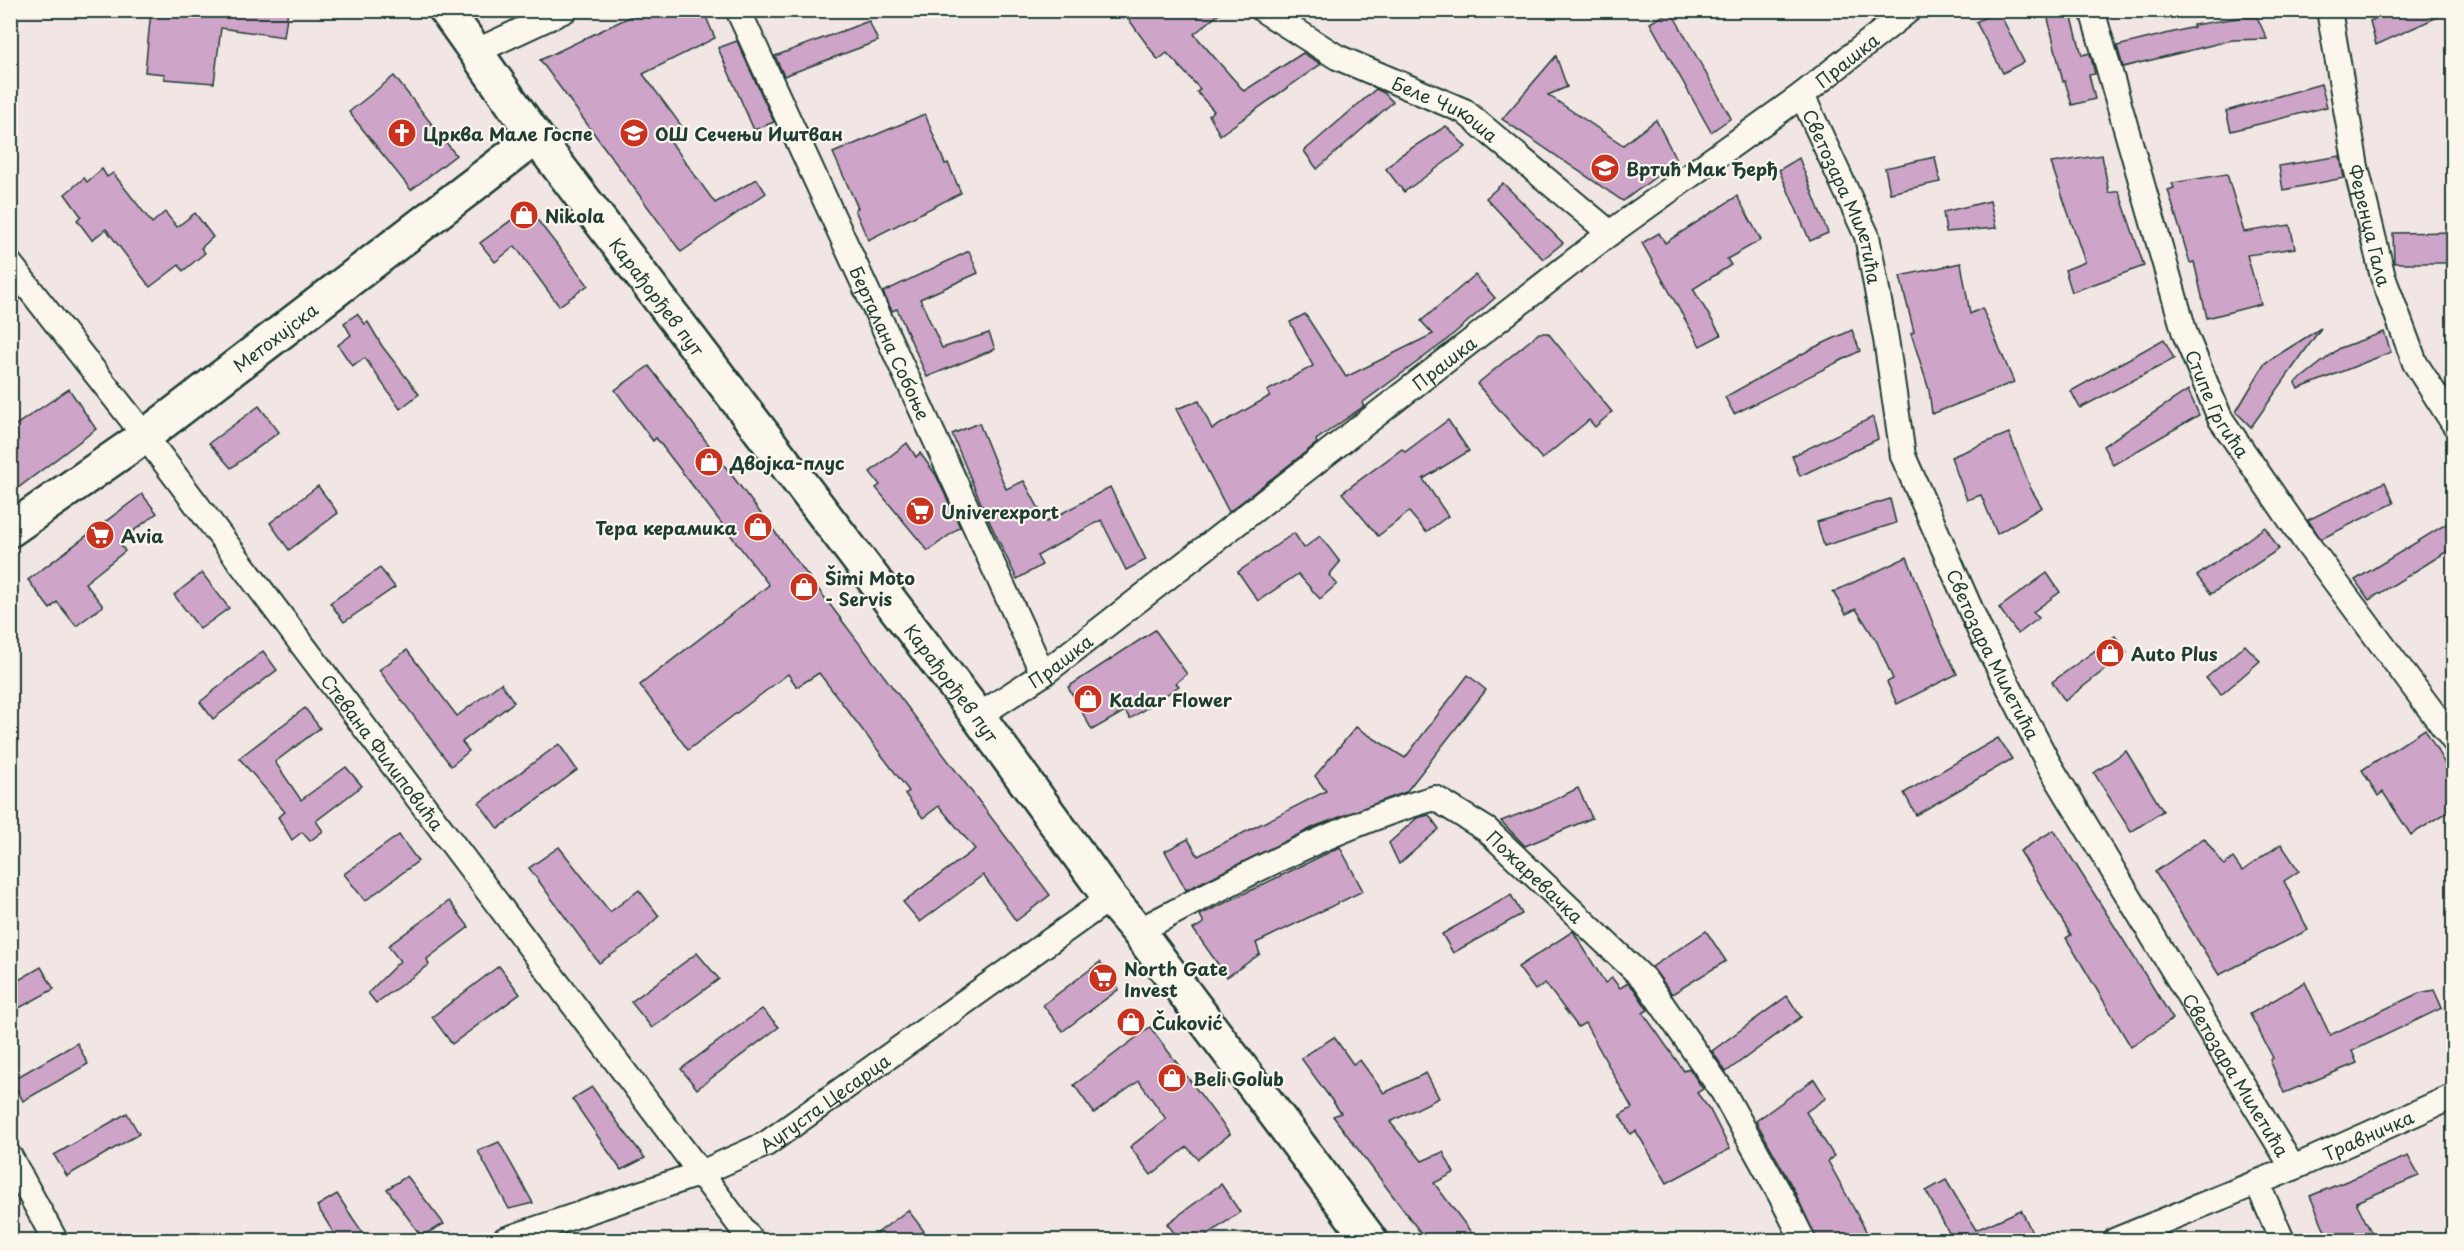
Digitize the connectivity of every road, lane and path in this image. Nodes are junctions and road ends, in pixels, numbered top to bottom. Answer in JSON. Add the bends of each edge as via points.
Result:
{"nodes":[{"id":1,"x":446,"y":10,"type":"edge"},
{"id":2,"x":565,"y":10,"type":"edge"},
{"id":3,"x":738,"y":10,"type":"edge"},
{"id":4,"x":1263,"y":10,"type":"edge"},
{"id":5,"x":1909,"y":10,"type":"edge"},
{"id":6,"x":2092,"y":10,"type":"edge"},
{"id":7,"x":2329,"y":10,"type":"edge"},
{"id":8,"x":477,"y":51,"type":"junction"},
{"id":9,"x":1802,"y":95,"type":"junction"},
{"id":10,"x":537,"y":137,"type":"junction"},
{"id":11,"x":1610,"y":233,"type":"junction"},
{"id":12,"x":10,"y":264,"type":"edge"},
{"id":13,"x":2454,"y":424,"type":"edge"},
{"id":14,"x":145,"y":436,"type":"junction"},
{"id":15,"x":10,"y":530,"type":"edge"},
{"id":16,"x":1043,"y":674,"type":"junction"},
{"id":17,"x":978,"y":716,"type":"junction"},
{"id":18,"x":2454,"y":741,"type":"edge"},
{"id":19,"x":1110,"y":898,"type":"junction"},
{"id":20,"x":1138,"y":931,"type":"junction"},
{"id":21,"x":2454,"y":1096,"type":"edge"},
{"id":22,"x":10,"y":1157,"type":"edge"},
{"id":23,"x":2293,"y":1168,"type":"junction"},
{"id":24,"x":701,"y":1173,"type":"junction"},
{"id":25,"x":2257,"y":1182,"type":"junction"},
{"id":26,"x":55,"y":1240,"type":"edge"},
{"id":27,"x":504,"y":1240,"type":"edge"},
{"id":28,"x":751,"y":1240,"type":"edge"},
{"id":29,"x":1370,"y":1240,"type":"edge"},
{"id":30,"x":1803,"y":1240,"type":"edge"},
{"id":31,"x":2116,"y":1240,"type":"edge"},
{"id":32,"x":2282,"y":1240,"type":"edge"}],
"edges":[{"from":1,"to":8,"type":"main road","name":"Карађорђев пут"},
{"from":2,"to":8,"type":"street"},
{"from":3,"to":16,"type":"street","name":"Берталана Собоње"},
{"from":4,"to":11,"type":"street","name":"Беле Чикоша","via":[[1337,57],[1464,111]]},
{"from":5,"to":9,"type":"street","name":"Прашка"},
{"from":6,"to":18,"type":"street","name":"Стипе Гргића","via":[[2185,334],[2220,418],[2305,541]]},
{"from":7,"to":13,"type":"street","name":"Ференца Гала","via":[[2356,167],[2383,278],[2415,363]]},
{"from":8,"to":10,"type":"main road","name":"Карађорђев пут"},
{"from":9,"to":11,"type":"street","name":"Прашка"},
{"from":9,"to":23,"type":"street","name":"Светозара Милетића","via":[[1867,236],[1903,456],[1980,631],[2048,764]]},
{"from":10,"to":14,"type":"main road","name":"Метохијска"},
{"from":10,"to":17,"type":"main road","name":"Карађорђев пут"},
{"from":11,"to":16,"type":"street","name":"Прашка"},
{"from":12,"to":14,"type":"street","name":"Стевана Филиповића"},
{"from":14,"to":15,"type":"main road","name":"Метохијска"},
{"from":14,"to":24,"type":"street","name":"Стевана Филиповића"},
{"from":16,"to":17,"type":"street","name":"Прашка"},
{"from":17,"to":19,"type":"main road","name":"Карађорђев пут"},
{"from":19,"to":20,"type":"main road","name":"Карађорђев пут"},
{"from":19,"to":24,"type":"street","name":"Аугуста Цесарца","via":[[766,1144]]},
{"from":20,"to":29,"type":"main road","name":"Карађорђев пут"},
{"from":20,"to":30,"type":"street","name":"Пожаревачка","via":[[1387,811],[1435,798],[1487,830],[1645,980],[1723,1092]]},
{"from":21,"to":23,"type":"street","name":"Травничка"},
{"from":22,"to":26,"type":"street"},
{"from":23,"to":25,"type":"street","name":"Травничка"},
{"from":24,"to":27,"type":"street","name":"Аугуста Цесарца"},
{"from":24,"to":28,"type":"street","name":"Стевана Филиповића"},
{"from":25,"to":31,"type":"street","name":"Травничка"},
{"from":25,"to":32,"type":"street"}]}
